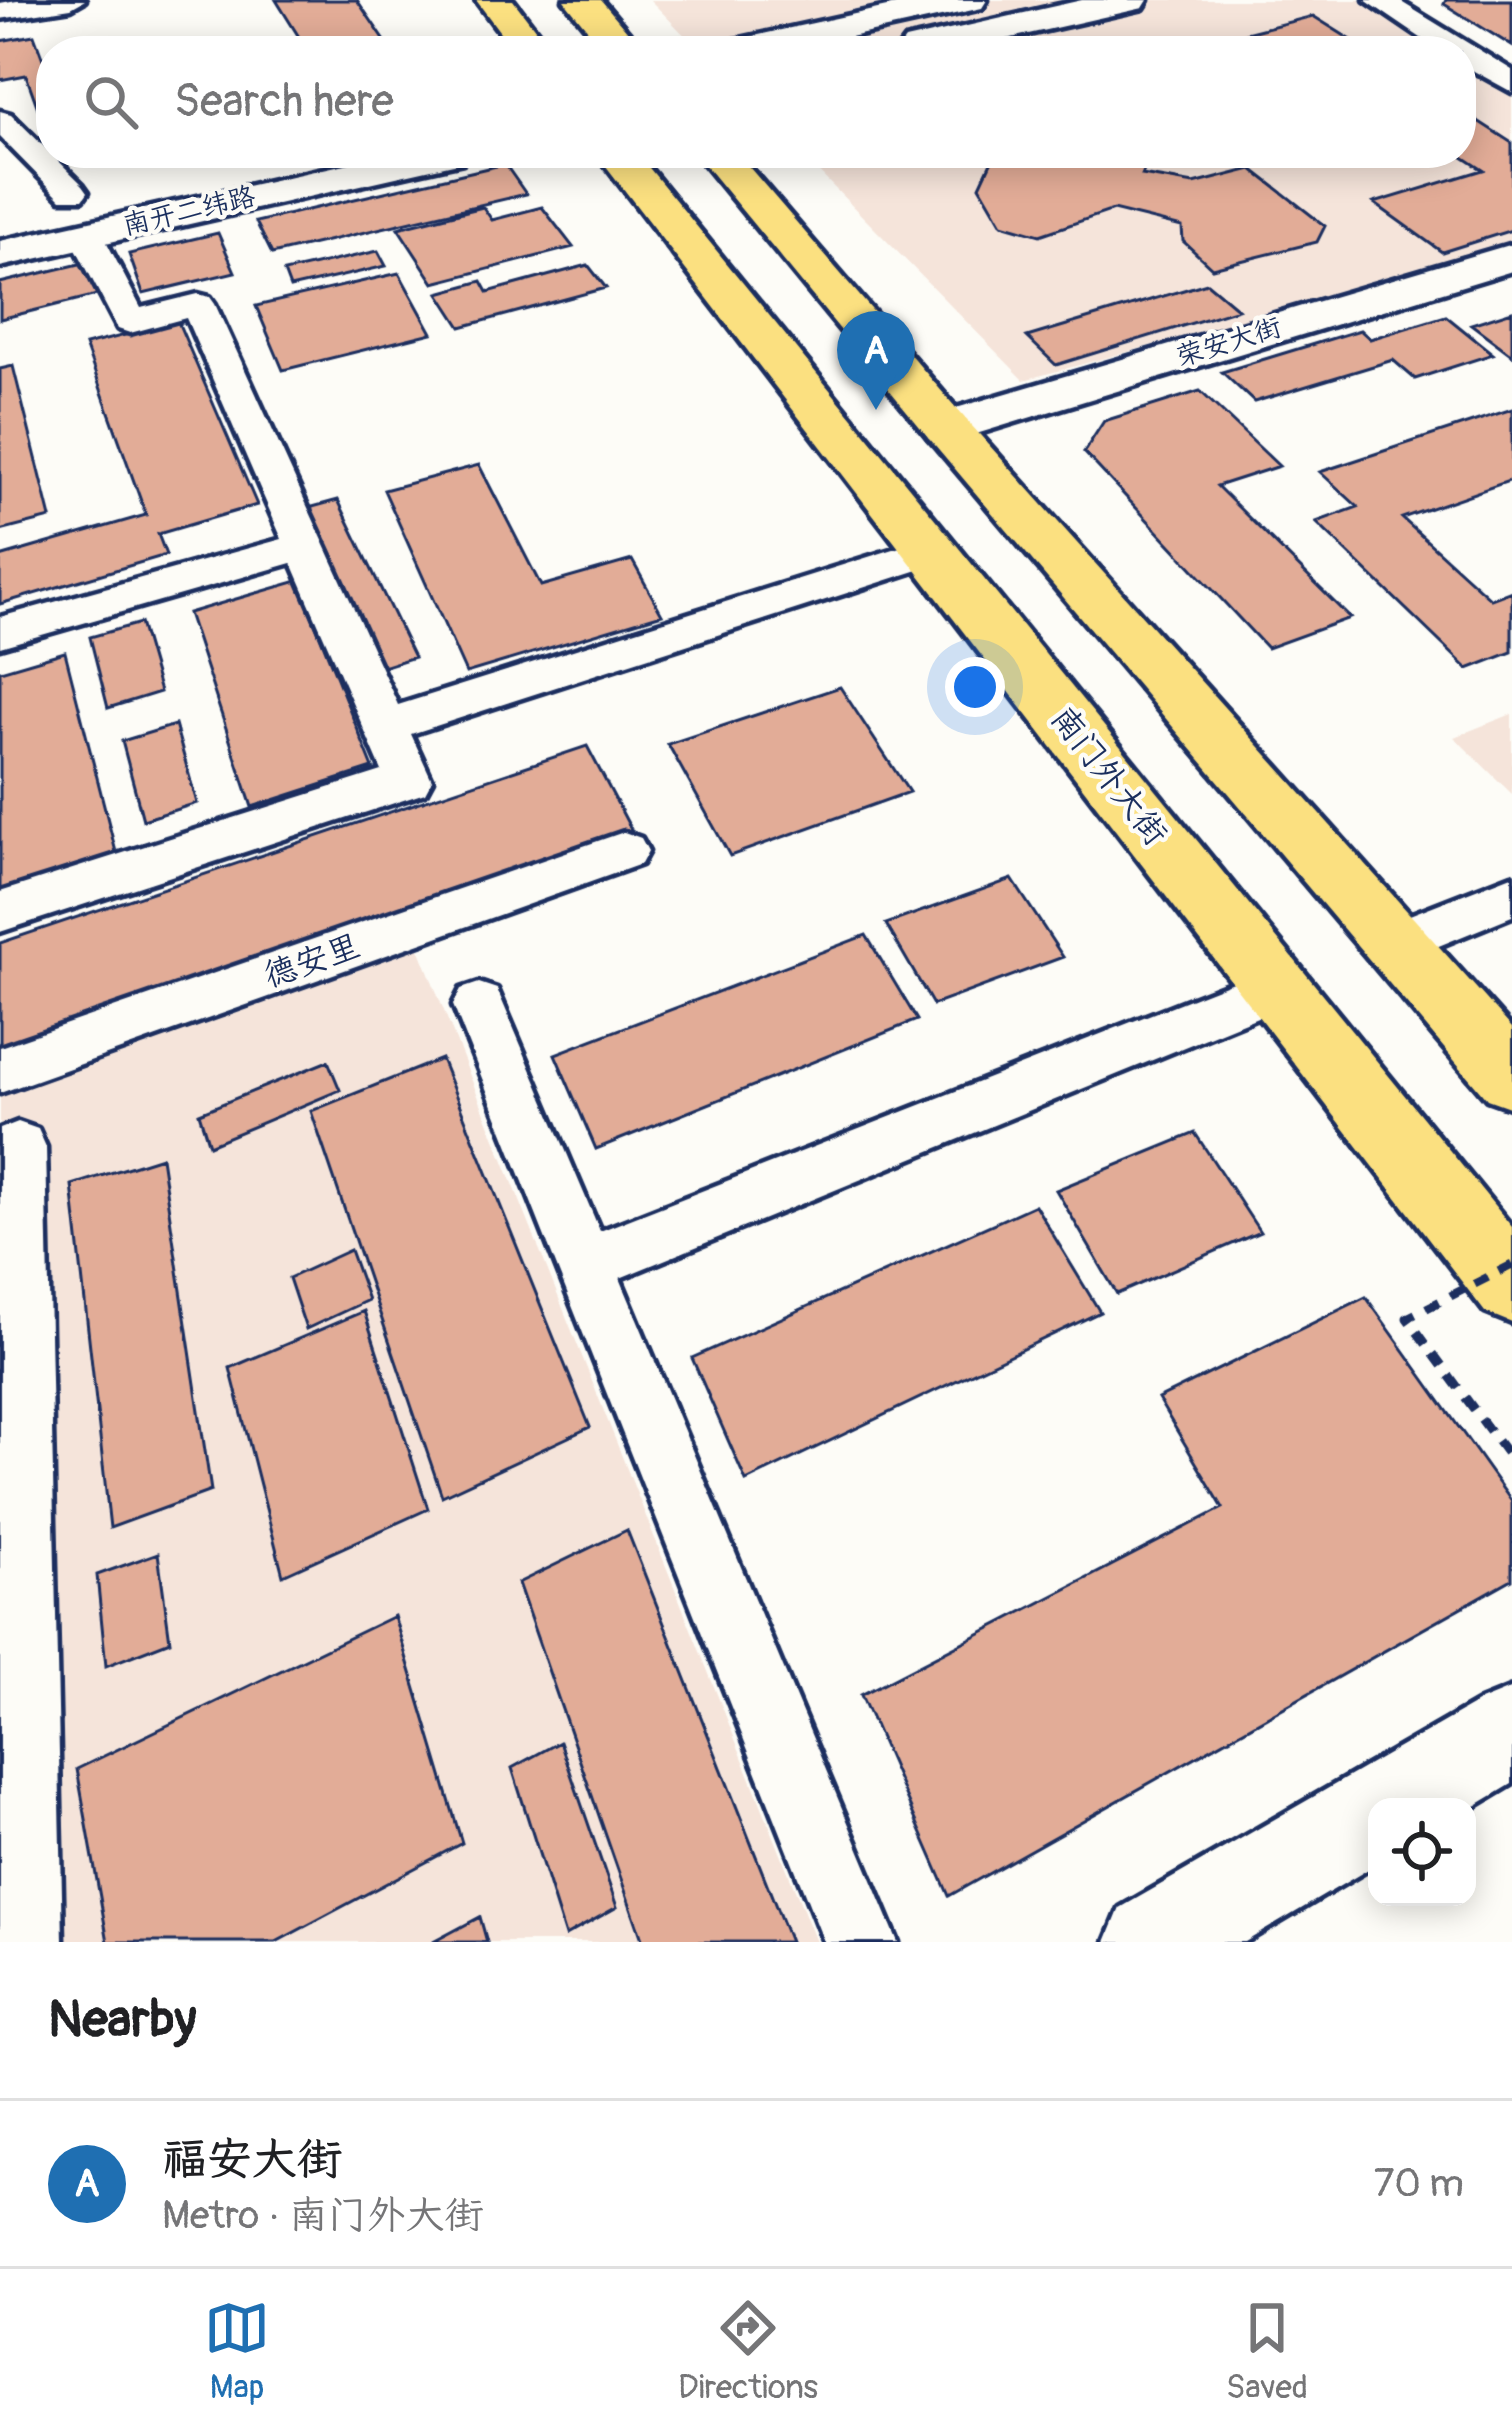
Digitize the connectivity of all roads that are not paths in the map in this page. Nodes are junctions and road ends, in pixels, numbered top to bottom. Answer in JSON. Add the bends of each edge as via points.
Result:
{"nodes":[{"id":1,"x":71,"y":0,"type":"edge"},
{"id":2,"x":494,"y":0,"type":"edge"},
{"id":3,"x":581,"y":0,"type":"edge"},
{"id":4,"x":969,"y":0,"type":"edge"},
{"id":5,"x":1130,"y":0,"type":"edge"},
{"id":6,"x":1379,"y":0,"type":"edge"},
{"id":7,"x":0,"y":11,"type":"edge"},
{"id":8,"x":522,"y":36,"type":"edge"},
{"id":9,"x":612,"y":36,"type":"edge"},
{"id":10,"x":804,"y":36,"type":"edge"},
{"id":11,"x":970,"y":36,"type":"edge"},
{"id":12,"x":1437,"y":36,"type":"edge"},
{"id":13,"x":1476,"y":60,"type":"edge"},
{"id":14,"x":1512,"y":83,"type":"edge"},
{"id":15,"x":0,"y":120,"type":"edge"},
{"id":16,"x":36,"y":156,"type":"edge"},
{"id":17,"x":47,"y":168,"type":"edge"},
{"id":18,"x":383,"y":168,"type":"edge"},
{"id":19,"x":628,"y":168,"type":"edge"},
{"id":20,"x":728,"y":168,"type":"edge"},
{"id":21,"x":119,"y":183,"type":"dead end"},
{"id":22,"x":72,"y":193,"type":"junction"},
{"id":23,"x":18,"y":204,"type":"dead end"},
{"id":24,"x":86,"y":235,"type":"junction"},
{"id":25,"x":0,"y":254,"type":"edge"},
{"id":26,"x":1512,"y":257,"type":"edge"},
{"id":27,"x":946,"y":427,"type":"junction"},
{"id":28,"x":305,"y":546,"type":"junction"},
{"id":29,"x":932,"y":551,"type":"junction"},
{"id":30,"x":0,"y":632,"type":"edge"},
{"id":31,"x":385,"y":726,"type":"junction"},
{"id":32,"x":625,"y":851,"type":"dead end"},
{"id":33,"x":1512,"y":895,"type":"edge"},
{"id":34,"x":0,"y":912,"type":"edge"},
{"id":35,"x":1397,"y":943,"type":"junction"},
{"id":36,"x":1276,"y":987,"type":"junction"},
{"id":37,"x":479,"y":1005,"type":"dead end"},
{"id":38,"x":0,"y":1070,"type":"edge"},
{"id":39,"x":1512,"y":1077,"type":"edge"},
{"id":40,"x":18,"y":1148,"type":"dead end"},
{"id":41,"x":586,"y":1264,"type":"junction"},
{"id":42,"x":1512,"y":1286,"type":"edge"},
{"id":43,"x":1512,"y":1733,"type":"edge"},
{"id":44,"x":1401,"y":1798,"type":"edge"},
{"id":45,"x":1368,"y":1817,"type":"edge"},
{"id":46,"x":26,"y":1942,"type":"edge"},
{"id":47,"x":861,"y":1942,"type":"edge"},
{"id":48,"x":1154,"y":1942,"type":"edge"}],
"edges":[{"from":1,"to":7,"type":"street"},
{"from":2,"to":8,"type":"main road"},
{"from":3,"to":9,"type":"main road"},
{"from":4,"to":10,"type":"main road"},
{"from":5,"to":11,"type":"main road"},
{"from":6,"to":12,"type":"street"},
{"from":13,"to":14,"type":"street"},
{"from":15,"to":16,"type":"street"},
{"from":17,"to":22,"type":"street"},
{"from":18,"to":24,"type":"main road","name":"南开二纬路"},
{"from":19,"to":29,"type":"main road","name":"南门外大街"},
{"from":20,"to":27,"type":"main road"},
{"from":21,"to":22,"type":"main road","name":"南开二纬路"},
{"from":22,"to":23,"type":"main road","name":"南开二纬路"},
{"from":24,"to":25,"type":"main road","name":"南开二纬路"},
{"from":24,"to":28,"type":"street","via":[[130,322],[198,304]]},
{"from":26,"to":27,"type":"main road","name":"荣安大街"},
{"from":27,"to":35,"type":"main road"},
{"from":28,"to":30,"type":"street"},
{"from":28,"to":31,"type":"street"},
{"from":29,"to":31,"type":"street"},
{"from":29,"to":36,"type":"main road","name":"南门外大街"},
{"from":31,"to":34,"type":"street","via":[[409,779]]},
{"from":32,"to":38,"type":"street","name":"德安里"},
{"from":33,"to":35,"type":"street"},
{"from":35,"to":39,"type":"main road"},
{"from":36,"to":41,"type":"street"},
{"from":36,"to":42,"type":"main road","name":"南门外大街"},
{"from":37,"to":41,"type":"street"},
{"from":40,"to":46,"type":"street"},
{"from":41,"to":47,"type":"street"},
{"from":43,"to":44,"type":"main road"},
{"from":45,"to":48,"type":"main road"}]}
